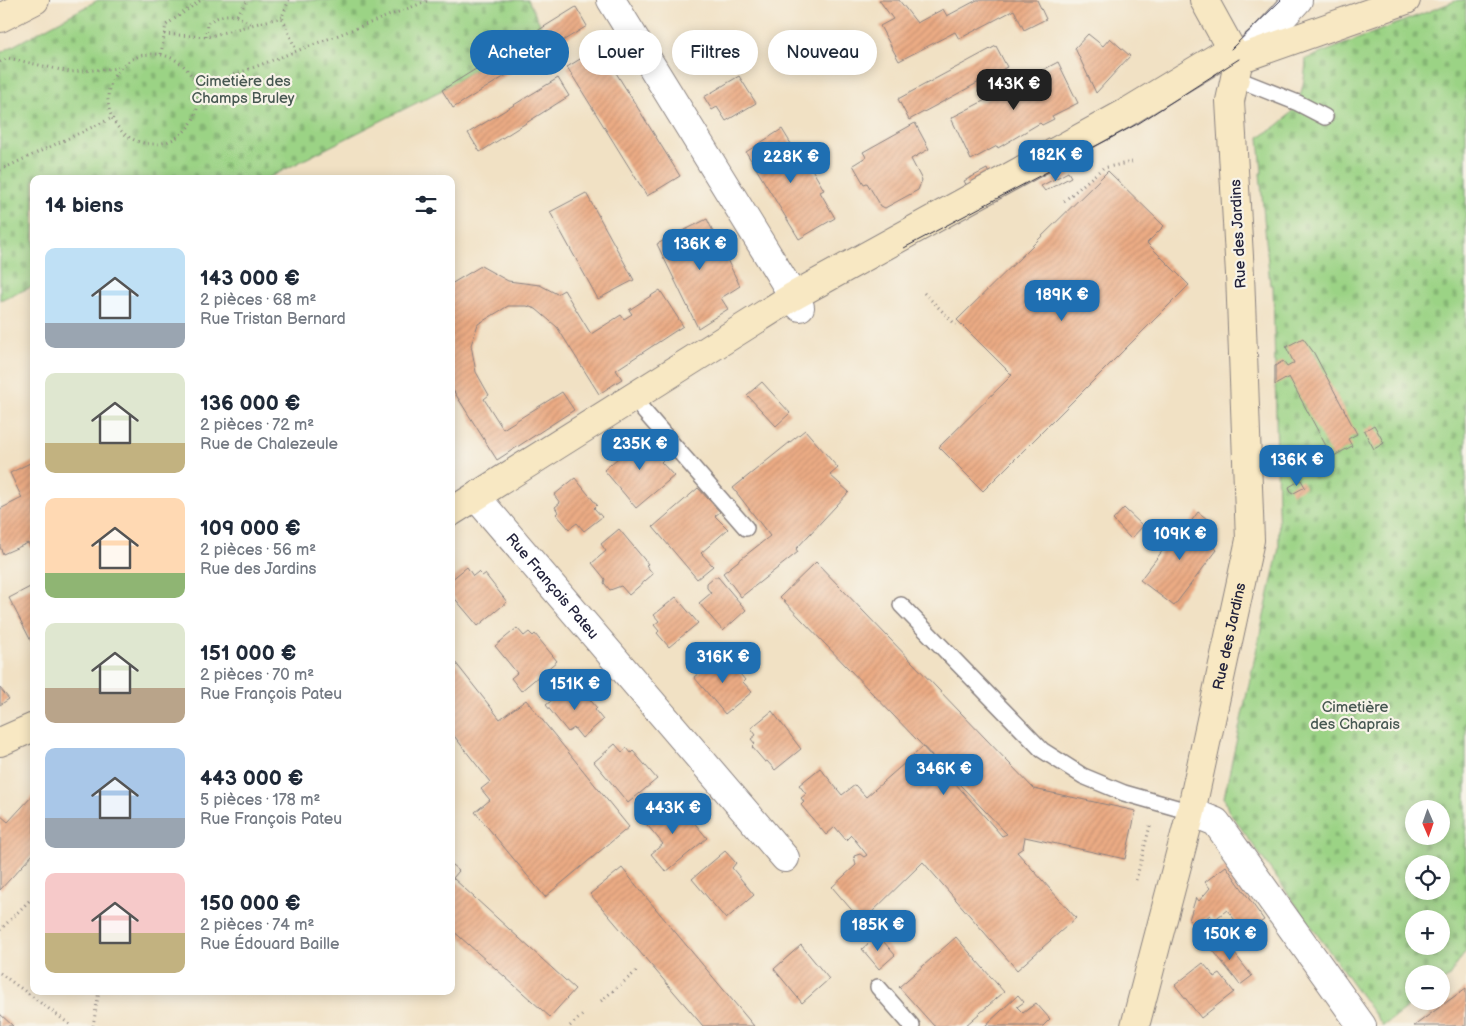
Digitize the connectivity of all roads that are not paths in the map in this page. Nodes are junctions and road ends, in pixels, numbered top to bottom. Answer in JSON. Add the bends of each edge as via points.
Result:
{"nodes":[{"id":1,"x":35,"y":0,"type":"edge"},
{"id":2,"x":611,"y":0,"type":"edge"},
{"id":3,"x":1204,"y":0,"type":"edge"},
{"id":4,"x":1298,"y":0,"type":"edge"},
{"id":5,"x":1406,"y":0,"type":"edge"},
{"id":6,"x":0,"y":18,"type":"edge"},
{"id":7,"x":1235,"y":62,"type":"junction"},
{"id":8,"x":1325,"y":117,"type":"dead end"},
{"id":9,"x":796,"y":302,"type":"junction"},
{"id":10,"x":642,"y":409,"type":"junction"},
{"id":11,"x":481,"y":503,"type":"junction"},
{"id":12,"x":455,"y":511,"type":"edge"},
{"id":13,"x":455,"y":524,"type":"edge"},
{"id":14,"x":746,"y":528,"type":"dead end"},
{"id":15,"x":901,"y":605,"type":"dead end"},
{"id":16,"x":30,"y":729,"type":"edge"},
{"id":17,"x":0,"y":742,"type":"edge"},
{"id":18,"x":30,"y":743,"type":"edge"},
{"id":19,"x":0,"y":755,"type":"edge"},
{"id":20,"x":1191,"y":812,"type":"junction"},
{"id":21,"x":785,"y":858,"type":"dead end"},
{"id":22,"x":878,"y":987,"type":"dead end"},
{"id":23,"x":912,"y":1026,"type":"edge"},
{"id":24,"x":1135,"y":1026,"type":"edge"},
{"id":25,"x":1362,"y":1026,"type":"edge"}],
"edges":[{"from":1,"to":6,"type":"street"},
{"from":2,"to":9,"type":"street"},
{"from":3,"to":7,"type":"street"},
{"from":4,"to":7,"type":"street","via":[[1266,35]]},
{"from":5,"to":7,"type":"street"},
{"from":7,"to":8,"type":"lane"},
{"from":7,"to":9,"type":"street","via":[[1124,114]]},
{"from":7,"to":20,"type":"street","name":"Rue des Jardins","via":[[1230,101],[1231,142],[1241,284],[1250,540]]},
{"from":9,"to":10,"type":"street"},
{"from":9,"to":11,"type":"street"},
{"from":10,"to":11,"type":"street"},
{"from":10,"to":14,"type":"lane"},
{"from":11,"to":12,"type":"street"},
{"from":11,"to":13,"type":"street"},
{"from":11,"to":21,"type":"street","name":"Rue François Pateu"},
{"from":15,"to":20,"type":"lane","via":[[1042,750],[1083,776],[1124,793]]},
{"from":16,"to":17,"type":"street"},
{"from":18,"to":19,"type":"street"},
{"from":20,"to":24,"type":"street","name":"Rue des Jardins"},
{"from":20,"to":25,"type":"street","via":[[1216,822]]},
{"from":22,"to":23,"type":"lane"}]}
